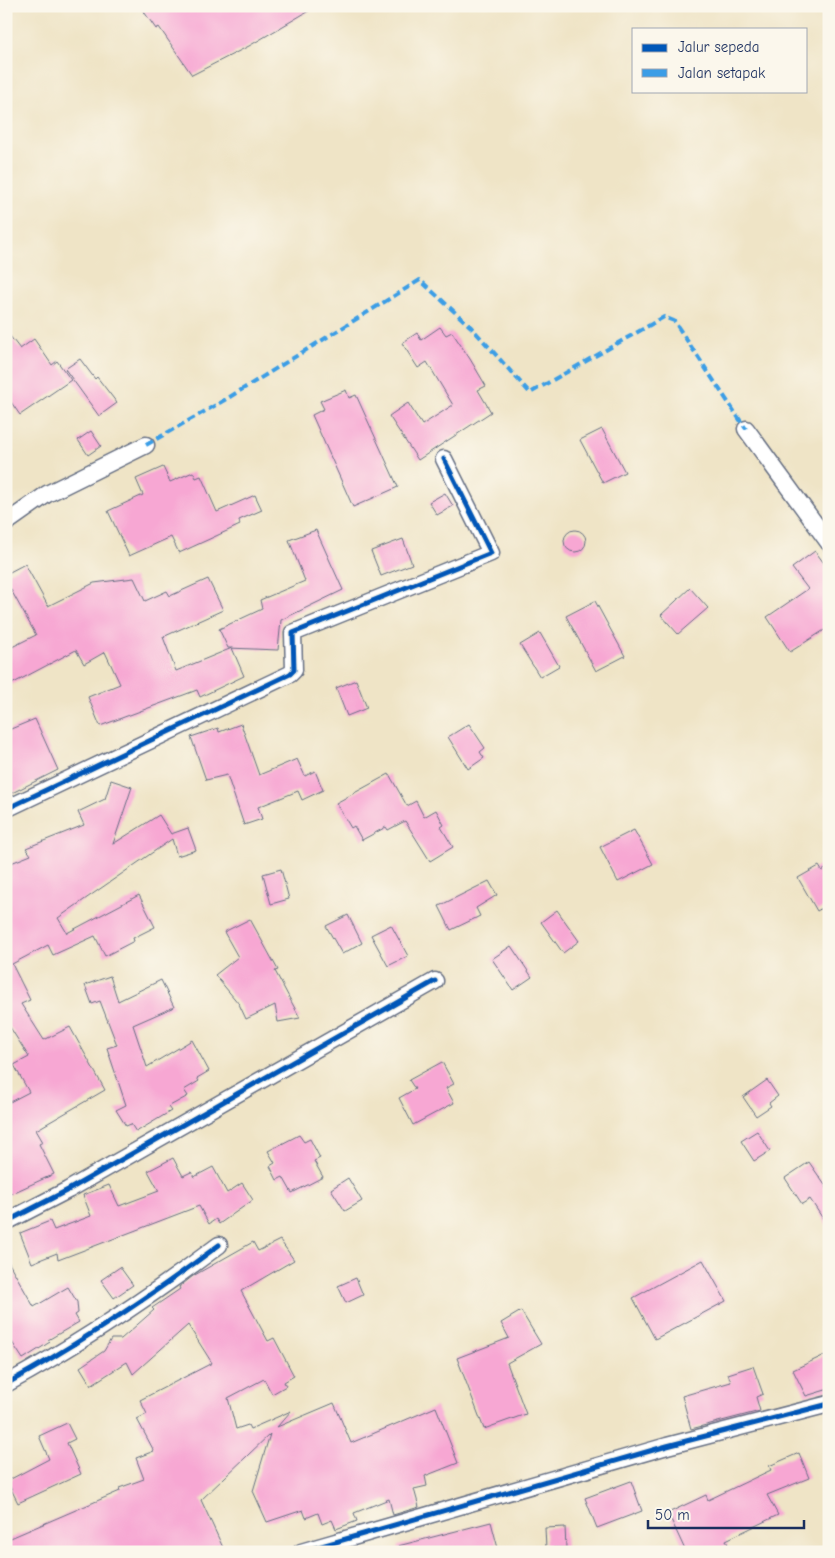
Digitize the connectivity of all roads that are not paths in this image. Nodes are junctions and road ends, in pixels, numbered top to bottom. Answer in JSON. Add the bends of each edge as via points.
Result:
{"nodes":[{"id":1,"x":746,"y":429,"type":"dead end"},
{"id":2,"x":146,"y":445,"type":"dead end"},
{"id":3,"x":444,"y":459,"type":"dead end"},
{"id":4,"x":6,"y":523,"type":"edge"},
{"id":5,"x":829,"y":543,"type":"edge"},
{"id":6,"x":6,"y":809,"type":"edge"},
{"id":7,"x":435,"y":982,"type":"dead end"},
{"id":8,"x":6,"y":1222,"type":"edge"},
{"id":9,"x":219,"y":1245,"type":"dead end"},
{"id":10,"x":6,"y":1384,"type":"edge"},
{"id":11,"x":829,"y":1404,"type":"edge"},
{"id":12,"x":301,"y":1552,"type":"edge"}],
"edges":[{"from":1,"to":5,"type":"street"},
{"from":2,"to":4,"type":"street","via":[[46,494]]},
{"from":3,"to":6,"type":"street","via":[[491,553],[293,633],[295,661],[290,674]]},
{"from":7,"to":8,"type":"street"},
{"from":9,"to":10,"type":"street","via":[[149,1297],[61,1354]]},
{"from":11,"to":12,"type":"street","via":[[667,1446]]}]}
